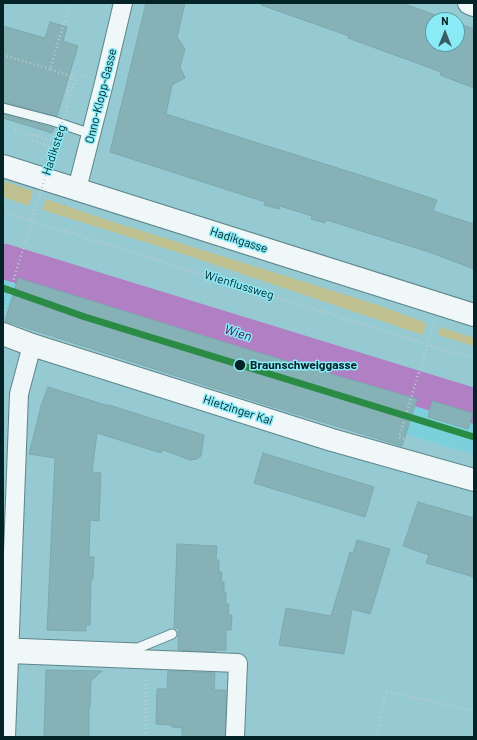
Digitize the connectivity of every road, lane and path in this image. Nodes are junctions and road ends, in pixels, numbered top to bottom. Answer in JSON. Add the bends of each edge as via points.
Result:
{"nodes":[{"id":1,"x":70,"y":3,"type":"edge"},
{"id":2,"x":123,"y":3,"type":"edge"},
{"id":3,"x":469,"y":3,"type":"edge"},
{"id":4,"x":474,"y":5,"type":"edge"},
{"id":5,"x":3,"y":55,"type":"edge"},
{"id":6,"x":50,"y":69,"type":"junction"},
{"id":7,"x":71,"y":78,"type":"dead end"},
{"id":8,"x":71,"y":95,"type":"junction"},
{"id":9,"x":3,"y":108,"type":"edge"},
{"id":10,"x":15,"y":129,"type":"dead end"},
{"id":11,"x":33,"y":134,"type":"junction"},
{"id":12,"x":91,"y":134,"type":"junction"},
{"id":13,"x":56,"y":142,"type":"junction"},
{"id":14,"x":49,"y":153,"type":"dead end"},
{"id":15,"x":3,"y":166,"type":"edge"},
{"id":16,"x":77,"y":189,"type":"junction"},
{"id":17,"x":3,"y":212,"type":"edge"},
{"id":18,"x":3,"y":314,"type":"edge"},
{"id":19,"x":474,"y":315,"type":"edge"},
{"id":20,"x":434,"y":323,"type":"dead end"},
{"id":21,"x":3,"y":334,"type":"edge"},
{"id":22,"x":32,"y":345,"type":"junction"},
{"id":23,"x":474,"y":359,"type":"edge"},
{"id":24,"x":404,"y":439,"type":"dead end"},
{"id":25,"x":474,"y":480,"type":"edge"},
{"id":26,"x":172,"y":634,"type":"dead end"},
{"id":27,"x":10,"y":649,"type":"junction"},
{"id":28,"x":146,"y":660,"type":"junction"},
{"id":29,"x":474,"y":711,"type":"edge"},
{"id":30,"x":474,"y":728,"type":"edge"},
{"id":31,"x":6,"y":737,"type":"edge"},
{"id":32,"x":146,"y":737,"type":"edge"},
{"id":33,"x":235,"y":737,"type":"edge"},
{"id":34,"x":376,"y":737,"type":"edge"},
{"id":35,"x":471,"y":737,"type":"edge"}],
"edges":[{"from":1,"to":6,"type":"path"},
{"from":2,"to":12,"type":"street","name":"Onno-Klopp-Gasse"},
{"from":3,"to":4,"type":"main road"},
{"from":5,"to":6,"type":"path"},
{"from":6,"to":8,"type":"path","via":[[76,78]]},
{"from":7,"to":8,"type":"path","via":[[67,94]]},
{"from":8,"to":13,"type":"path","name":"Hadiksteg","bridge":true},
{"from":9,"to":12,"type":"lane"},
{"from":10,"to":11,"type":"path"},
{"from":11,"to":13,"type":"path"},
{"from":11,"to":14,"type":"path","via":[[31,140],[51,147]]},
{"from":12,"to":16,"type":"street","name":"Onno-Klopp-Gasse"},
{"from":13,"to":18,"type":"path","name":"Hadiksteg","bridge":true},
{"from":15,"to":16,"type":"main road","name":"Hadikgasse"},
{"from":16,"to":19,"type":"main road","name":"Hadikgasse"},
{"from":17,"to":23,"type":"path","name":"Wienflussweg"},
{"from":20,"to":24,"type":"path","bridge":true,"via":[[399,437]]},
{"from":21,"to":22,"type":"main road","name":"Hietzinger Kai"},
{"from":22,"to":25,"type":"main road","name":"Hietzinger Kai","via":[[332,440]]},
{"from":22,"to":27,"type":"street","via":[[19,394]]},
{"from":26,"to":27,"type":"lane","via":[[138,648]]},
{"from":27,"to":28,"type":"street"},
{"from":27,"to":31,"type":"street"},
{"from":28,"to":32,"type":"path"},
{"from":28,"to":33,"type":"street","via":[[238,663]]},
{"from":29,"to":34,"type":"path","via":[[386,691]]},
{"from":30,"to":35,"type":"path"}]}
